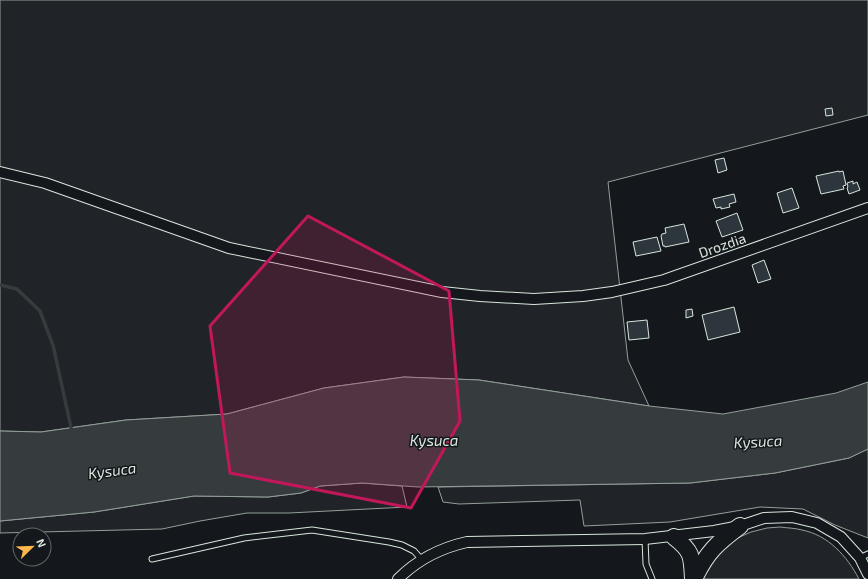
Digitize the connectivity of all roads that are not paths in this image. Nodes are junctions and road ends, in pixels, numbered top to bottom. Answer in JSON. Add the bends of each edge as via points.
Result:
{"nodes":[{"id":1,"x":0,"y":172,"type":"edge"},
{"id":2,"x":868,"y":208,"type":"edge"},
{"id":3,"x":740,"y":526,"type":"junction"},
{"id":4,"x":674,"y":537,"type":"junction"},
{"id":5,"x":645,"y":539,"type":"junction"},
{"id":6,"x":864,"y":556,"type":"edge"},
{"id":7,"x":152,"y":559,"type":"dead end"},
{"id":8,"x":422,"y":560,"type":"junction"},
{"id":9,"x":868,"y":574,"type":"edge"},
{"id":10,"x":398,"y":579,"type":"edge"},
{"id":11,"x":652,"y":579,"type":"edge"},
{"id":12,"x":694,"y":579,"type":"edge"}],
"edges":[{"from":1,"to":2,"type":"street","name":"Drozdia","via":[[45,183],[229,248],[442,292],[534,299],[612,292],[664,280]]},
{"from":3,"to":4,"type":"street"},
{"from":3,"to":6,"type":"street","via":[[764,518],[792,517],[817,523],[841,537]]},
{"from":3,"to":12,"type":"main road","via":[[714,547],[703,560]]},
{"from":4,"to":5,"type":"street"},
{"from":4,"to":12,"type":"main road","via":[[690,553]]},
{"from":5,"to":8,"type":"street","via":[[467,542],[451,546]]},
{"from":5,"to":11,"type":"lane","via":[[646,564]]},
{"from":6,"to":9,"type":"street"},
{"from":7,"to":8,"type":"lane","via":[[244,538],[312,530],[402,545],[414,551]]},
{"from":8,"to":10,"type":"street"}]}
